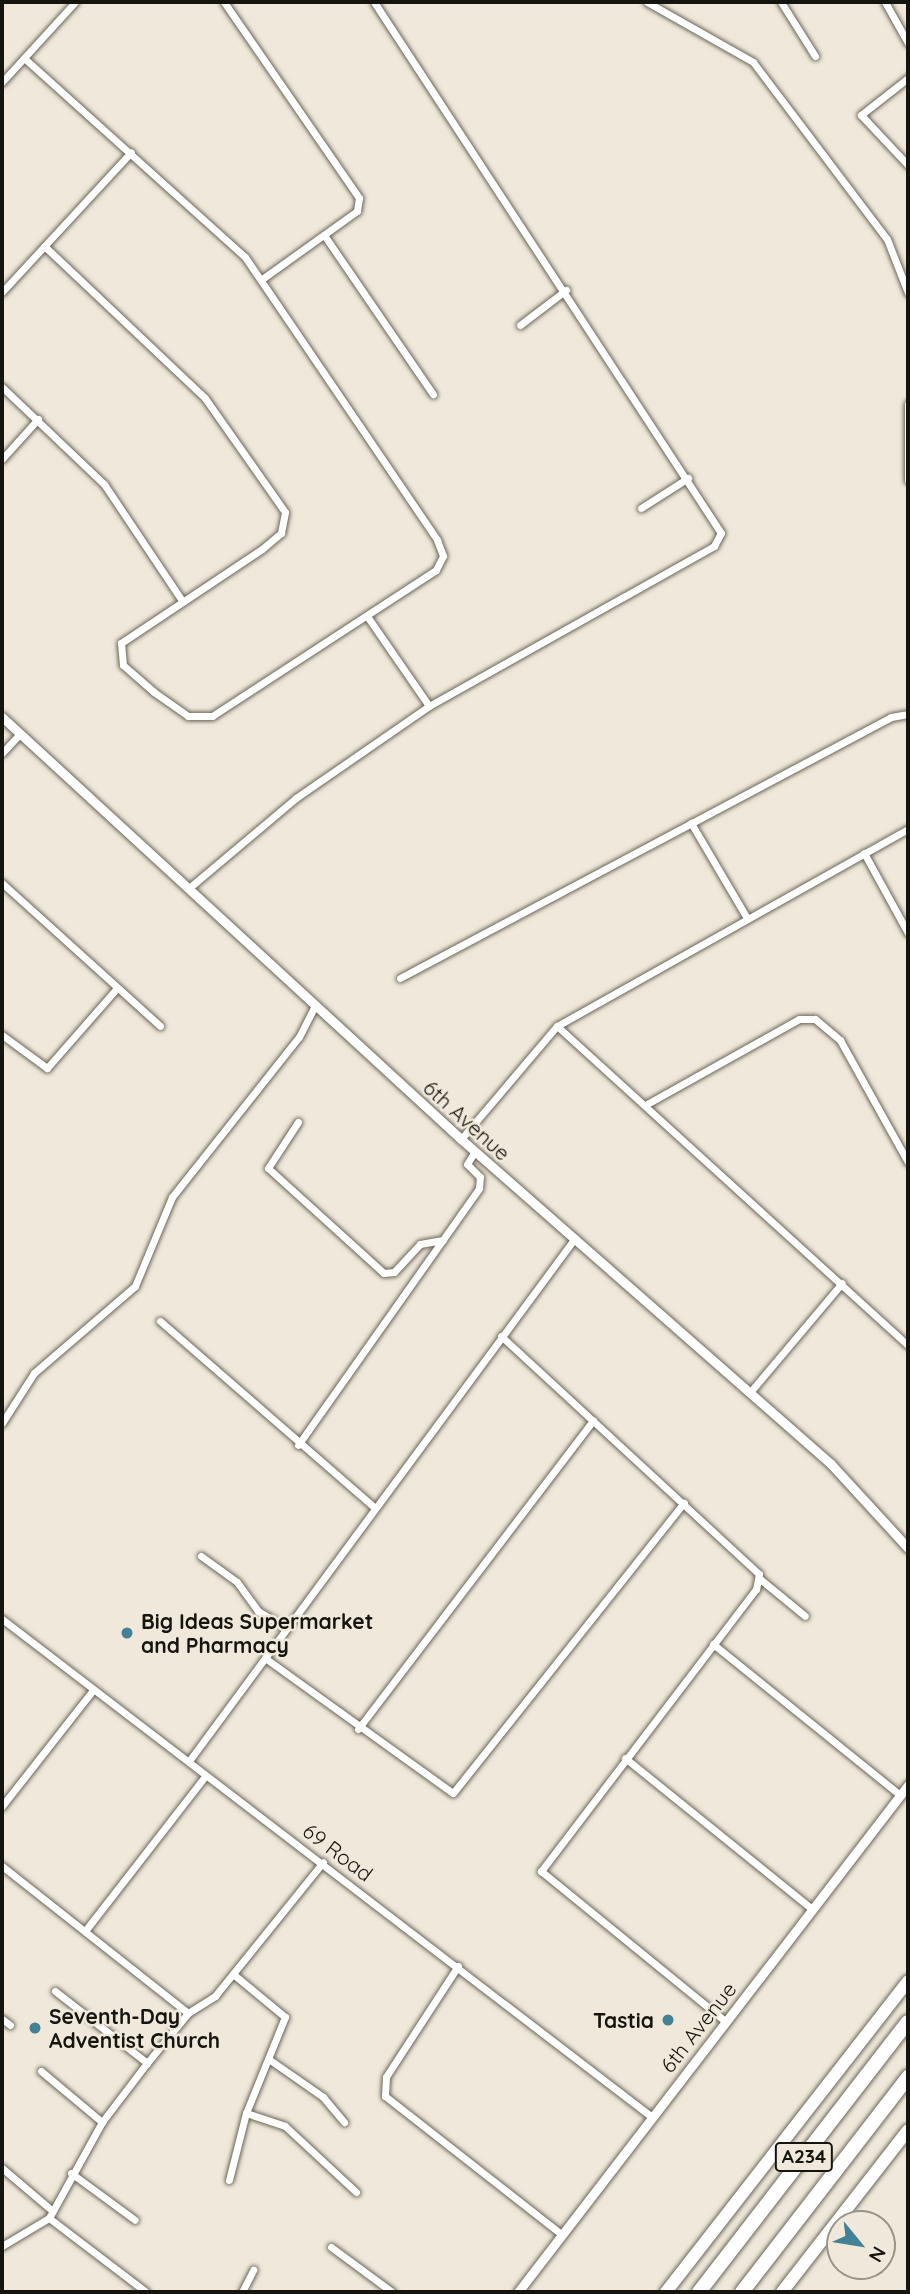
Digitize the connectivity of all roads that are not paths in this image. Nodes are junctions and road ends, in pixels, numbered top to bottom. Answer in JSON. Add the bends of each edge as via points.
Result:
{"nodes":[{"id":1,"x":75,"y":2,"type":"edge"},
{"id":2,"x":224,"y":2,"type":"edge"},
{"id":3,"x":374,"y":2,"type":"edge"},
{"id":4,"x":647,"y":2,"type":"edge"},
{"id":5,"x":781,"y":2,"type":"edge"},
{"id":6,"x":885,"y":2,"type":"edge"},
{"id":7,"x":908,"y":43,"type":"edge"},
{"id":8,"x":815,"y":57,"type":"dead end"},
{"id":9,"x":24,"y":58,"type":"junction"},
{"id":10,"x":908,"y":78,"type":"edge"},
{"id":11,"x":2,"y":82,"type":"edge"},
{"id":12,"x":131,"y":152,"type":"junction"},
{"id":13,"x":908,"y":164,"type":"edge"},
{"id":14,"x":324,"y":235,"type":"junction"},
{"id":15,"x":44,"y":246,"type":"junction"},
{"id":16,"x":261,"y":279,"type":"junction"},
{"id":17,"x":566,"y":290,"type":"junction"},
{"id":18,"x":2,"y":292,"type":"edge"},
{"id":19,"x":908,"y":293,"type":"edge"},
{"id":20,"x":520,"y":325,"type":"dead end"},
{"id":21,"x":2,"y":387,"type":"edge"},
{"id":22,"x":433,"y":394,"type":"dead end"},
{"id":23,"x":908,"y":404,"type":"edge"},
{"id":24,"x":38,"y":419,"type":"junction"},
{"id":25,"x":2,"y":460,"type":"edge"},
{"id":26,"x":688,"y":478,"type":"junction"},
{"id":27,"x":908,"y":480,"type":"edge"},
{"id":28,"x":641,"y":509,"type":"dead end"},
{"id":29,"x":181,"y":599,"type":"junction"},
{"id":30,"x":367,"y":616,"type":"junction"},
{"id":31,"x":429,"y":706,"type":"junction"},
{"id":32,"x":908,"y":714,"type":"edge"},
{"id":33,"x":2,"y":717,"type":"edge"},
{"id":34,"x":20,"y":734,"type":"junction"},
{"id":35,"x":2,"y":753,"type":"edge"},
{"id":36,"x":691,"y":823,"type":"junction"},
{"id":37,"x":908,"y":829,"type":"edge"},
{"id":38,"x":864,"y":853,"type":"junction"},
{"id":39,"x":2,"y":883,"type":"edge"},
{"id":40,"x":189,"y":888,"type":"junction"},
{"id":41,"x":747,"y":918,"type":"junction"},
{"id":42,"x":908,"y":933,"type":"edge"},
{"id":43,"x":400,"y":978,"type":"dead end"},
{"id":44,"x":117,"y":988,"type":"junction"},
{"id":45,"x":315,"y":1006,"type":"junction"},
{"id":46,"x":160,"y":1026,"type":"dead end"},
{"id":47,"x":557,"y":1026,"type":"junction"},
{"id":48,"x":2,"y":1035,"type":"edge"},
{"id":49,"x":647,"y":1104,"type":"junction"},
{"id":50,"x":298,"y":1122,"type":"dead end"},
{"id":51,"x":461,"y":1139,"type":"junction"},
{"id":52,"x":475,"y":1151,"type":"junction"},
{"id":53,"x":908,"y":1162,"type":"edge"},
{"id":54,"x":575,"y":1238,"type":"junction"},
{"id":55,"x":444,"y":1240,"type":"junction"},
{"id":56,"x":842,"y":1283,"type":"junction"},
{"id":57,"x":160,"y":1321,"type":"dead end"},
{"id":58,"x":501,"y":1336,"type":"junction"},
{"id":59,"x":908,"y":1345,"type":"edge"},
{"id":60,"x":751,"y":1391,"type":"junction"},
{"id":61,"x":593,"y":1420,"type":"junction"},
{"id":62,"x":2,"y":1423,"type":"edge"},
{"id":63,"x":298,"y":1445,"type":"junction"},
{"id":64,"x":684,"y":1503,"type":"junction"},
{"id":65,"x":374,"y":1507,"type":"junction"},
{"id":66,"x":908,"y":1548,"type":"edge"},
{"id":67,"x":201,"y":1556,"type":"dead end"},
{"id":68,"x":760,"y":1579,"type":"junction"},
{"id":69,"x":805,"y":1616,"type":"dead end"},
{"id":70,"x":2,"y":1619,"type":"edge"},
{"id":71,"x":286,"y":1628,"type":"junction"},
{"id":72,"x":713,"y":1644,"type":"junction"},
{"id":73,"x":265,"y":1658,"type":"junction"},
{"id":74,"x":93,"y":1690,"type":"junction"},
{"id":75,"x":358,"y":1729,"type":"junction"},
{"id":76,"x":625,"y":1758,"type":"junction"},
{"id":77,"x":189,"y":1761,"type":"junction"},
{"id":78,"x":206,"y":1775,"type":"junction"},
{"id":79,"x":908,"y":1785,"type":"edge"},
{"id":80,"x":900,"y":1795,"type":"junction"},
{"id":81,"x":2,"y":1806,"type":"edge"},
{"id":82,"x":323,"y":1862,"type":"junction"},
{"id":83,"x":2,"y":1866,"type":"edge"},
{"id":84,"x":813,"y":1909,"type":"junction"},
{"id":85,"x":85,"y":1931,"type":"junction"},
{"id":86,"x":458,"y":1966,"type":"junction"},
{"id":87,"x":233,"y":1974,"type":"junction"},
{"id":88,"x":908,"y":1981,"type":"edge"},
{"id":89,"x":55,"y":1991,"type":"dead end"},
{"id":90,"x":188,"y":2013,"type":"junction"},
{"id":91,"x":2,"y":2019,"type":"edge"},
{"id":92,"x":725,"y":2021,"type":"junction"},
{"id":93,"x":908,"y":2022,"type":"edge"},
{"id":94,"x":10,"y":2025,"type":"dead end"},
{"id":95,"x":270,"y":2060,"type":"junction"},
{"id":96,"x":147,"y":2063,"type":"junction"},
{"id":97,"x":41,"y":2071,"type":"dead end"},
{"id":98,"x":908,"y":2077,"type":"edge"},
{"id":99,"x":246,"y":2113,"type":"junction"},
{"id":100,"x":652,"y":2117,"type":"junction"},
{"id":101,"x":102,"y":2122,"type":"junction"},
{"id":102,"x":344,"y":2122,"type":"dead end"},
{"id":103,"x":908,"y":2130,"type":"edge"},
{"id":104,"x":2,"y":2168,"type":"edge"},
{"id":105,"x":71,"y":2173,"type":"junction"},
{"id":106,"x":229,"y":2180,"type":"dead end"},
{"id":107,"x":356,"y":2192,"type":"dead end"},
{"id":108,"x":50,"y":2208,"type":"junction"},
{"id":109,"x":49,"y":2218,"type":"junction"},
{"id":110,"x":135,"y":2220,"type":"dead end"},
{"id":111,"x":562,"y":2235,"type":"junction"},
{"id":112,"x":2,"y":2246,"type":"edge"},
{"id":113,"x":331,"y":2247,"type":"dead end"},
{"id":114,"x":692,"y":2259,"type":"junction"},
{"id":115,"x":253,"y":2270,"type":"dead end"},
{"id":116,"x":146,"y":2292,"type":"edge"},
{"id":117,"x":243,"y":2292,"type":"edge"},
{"id":118,"x":392,"y":2292,"type":"edge"},
{"id":119,"x":518,"y":2292,"type":"edge"},
{"id":120,"x":655,"y":2292,"type":"edge"},
{"id":121,"x":666,"y":2292,"type":"edge"},
{"id":122,"x":699,"y":2292,"type":"edge"},
{"id":123,"x":742,"y":2292,"type":"edge"},
{"id":124,"x":782,"y":2292,"type":"edge"}],
"edges":[{"from":1,"to":9,"type":"street"},
{"from":2,"to":14,"type":"street","via":[[359,198],[357,211]]},
{"from":3,"to":17,"type":"street"},
{"from":4,"to":19,"type":"street","via":[[753,62],[887,239]]},
{"from":5,"to":8,"type":"street"},
{"from":6,"to":7,"type":"street"},
{"from":9,"to":11,"type":"street"},
{"from":9,"to":12,"type":"street"},
{"from":10,"to":13,"type":"street","via":[[861,115]]},
{"from":12,"to":15,"type":"street"},
{"from":12,"to":16,"type":"street","via":[[204,214]]},
{"from":14,"to":16,"type":"street"},
{"from":14,"to":22,"type":"street"},
{"from":15,"to":18,"type":"street"},
{"from":15,"to":29,"type":"street","via":[[205,398],[285,512],[281,533]]},
{"from":16,"to":30,"type":"street","via":[[441,547],[436,570]]},
{"from":17,"to":20,"type":"street"},
{"from":17,"to":26,"type":"street"},
{"from":21,"to":24,"type":"street"},
{"from":23,"to":27,"type":"street"},
{"from":24,"to":25,"type":"street"},
{"from":24,"to":29,"type":"street","via":[[104,484]]},
{"from":26,"to":28,"type":"street"},
{"from":26,"to":31,"type":"street","via":[[720,527],[714,546]]},
{"from":29,"to":30,"type":"street","via":[[127,637],[118,657],[154,692],[202,718]]},
{"from":30,"to":31,"type":"street"},
{"from":31,"to":40,"type":"street","via":[[296,799]]},
{"from":32,"to":36,"type":"street"},
{"from":33,"to":34,"type":"street","name":"6th Avenue"},
{"from":34,"to":35,"type":"street"},
{"from":34,"to":40,"type":"street","name":"6th Avenue"},
{"from":36,"to":41,"type":"street"},
{"from":36,"to":43,"type":"street"},
{"from":37,"to":38,"type":"street"},
{"from":38,"to":41,"type":"street"},
{"from":38,"to":42,"type":"street"},
{"from":39,"to":44,"type":"street"},
{"from":40,"to":45,"type":"street","name":"6th Avenue"},
{"from":41,"to":47,"type":"street"},
{"from":44,"to":46,"type":"street"},
{"from":44,"to":48,"type":"street","via":[[47,1068]]},
{"from":45,"to":51,"type":"street","name":"6th Avenue"},
{"from":45,"to":62,"type":"street","via":[[299,1037],[173,1197],[135,1286],[34,1373]]},
{"from":47,"to":49,"type":"street"},
{"from":47,"to":51,"type":"street"},
{"from":49,"to":53,"type":"street","via":[[799,1019],[815,1019],[840,1040]]},
{"from":49,"to":56,"type":"street"},
{"from":50,"to":55,"type":"street","via":[[268,1168],[384,1273],[394,1272],[420,1244]]},
{"from":51,"to":52,"type":"street","name":"6th Avenue"},
{"from":52,"to":54,"type":"street","name":"6th Avenue"},
{"from":52,"to":55,"type":"street","via":[[467,1161],[480,1177],[479,1188]]},
{"from":54,"to":58,"type":"street"},
{"from":54,"to":60,"type":"street","name":"6th Avenue"},
{"from":55,"to":63,"type":"street"},
{"from":56,"to":59,"type":"street"},
{"from":56,"to":60,"type":"street"},
{"from":57,"to":63,"type":"street"},
{"from":58,"to":61,"type":"street"},
{"from":58,"to":65,"type":"street"},
{"from":60,"to":66,"type":"street","name":"6th Avenue","via":[[831,1464]]},
{"from":61,"to":64,"type":"street"},
{"from":61,"to":75,"type":"street"},
{"from":63,"to":65,"type":"street"},
{"from":64,"to":68,"type":"street"},
{"from":64,"to":75,"type":"street","via":[[458,1791],[446,1793]]},
{"from":65,"to":71,"type":"street"},
{"from":67,"to":71,"type":"street","via":[[237,1582],[258,1611]]},
{"from":68,"to":69,"type":"street"},
{"from":68,"to":72,"type":"street"},
{"from":70,"to":74,"type":"street","name":"69 Road"},
{"from":71,"to":73,"type":"street"},
{"from":72,"to":76,"type":"street"},
{"from":72,"to":80,"type":"street"},
{"from":73,"to":75,"type":"street"},
{"from":73,"to":77,"type":"street"},
{"from":74,"to":77,"type":"street","name":"69 Road"},
{"from":74,"to":81,"type":"street"},
{"from":76,"to":84,"type":"street"},
{"from":76,"to":92,"type":"street","via":[[543,1863],[544,1879]]},
{"from":77,"to":78,"type":"street","name":"69 Road"},
{"from":78,"to":82,"type":"street","name":"69 Road"},
{"from":78,"to":85,"type":"street"},
{"from":79,"to":80,"type":"street","name":"6th Avenue"},
{"from":80,"to":84,"type":"street","name":"6th Avenue"},
{"from":82,"to":86,"type":"street","name":"69 Road"},
{"from":82,"to":87,"type":"street"},
{"from":83,"to":85,"type":"street"},
{"from":84,"to":92,"type":"street","name":"6th Avenue"},
{"from":85,"to":90,"type":"street"},
{"from":86,"to":100,"type":"street","name":"69 Road"},
{"from":86,"to":111,"type":"street","via":[[386,2077],[385,2096]]},
{"from":87,"to":90,"type":"street","via":[[208,2004]]},
{"from":87,"to":95,"type":"street","via":[[283,2011],[285,2024]]},
{"from":88,"to":114,"type":"highway"},
{"from":89,"to":96,"type":"street"},
{"from":90,"to":96,"type":"street"},
{"from":91,"to":94,"type":"street"},
{"from":92,"to":100,"type":"street","name":"6th Avenue"},
{"from":93,"to":122,"type":"highway","number":"A234"},
{"from":95,"to":99,"type":"street"},
{"from":95,"to":102,"type":"street","via":[[323,2097]]},
{"from":96,"to":101,"type":"street"},
{"from":97,"to":101,"type":"street"},
{"from":98,"to":123,"type":"highway","number":"A234"},
{"from":99,"to":106,"type":"street"},
{"from":99,"to":107,"type":"street","via":[[285,2126]]},
{"from":100,"to":111,"type":"street","name":"6th Avenue"},
{"from":101,"to":105,"type":"street"},
{"from":103,"to":124,"type":"highway"},
{"from":104,"to":108,"type":"street"},
{"from":105,"to":108,"type":"street"},
{"from":105,"to":110,"type":"street"},
{"from":108,"to":109,"type":"street"},
{"from":109,"to":112,"type":"street"},
{"from":109,"to":116,"type":"street"},
{"from":111,"to":119,"type":"street","name":"6th Avenue"},
{"from":113,"to":118,"type":"street"},
{"from":114,"to":120,"type":"highway"},
{"from":114,"to":121,"type":"highway"},
{"from":115,"to":117,"type":"street"}]}
